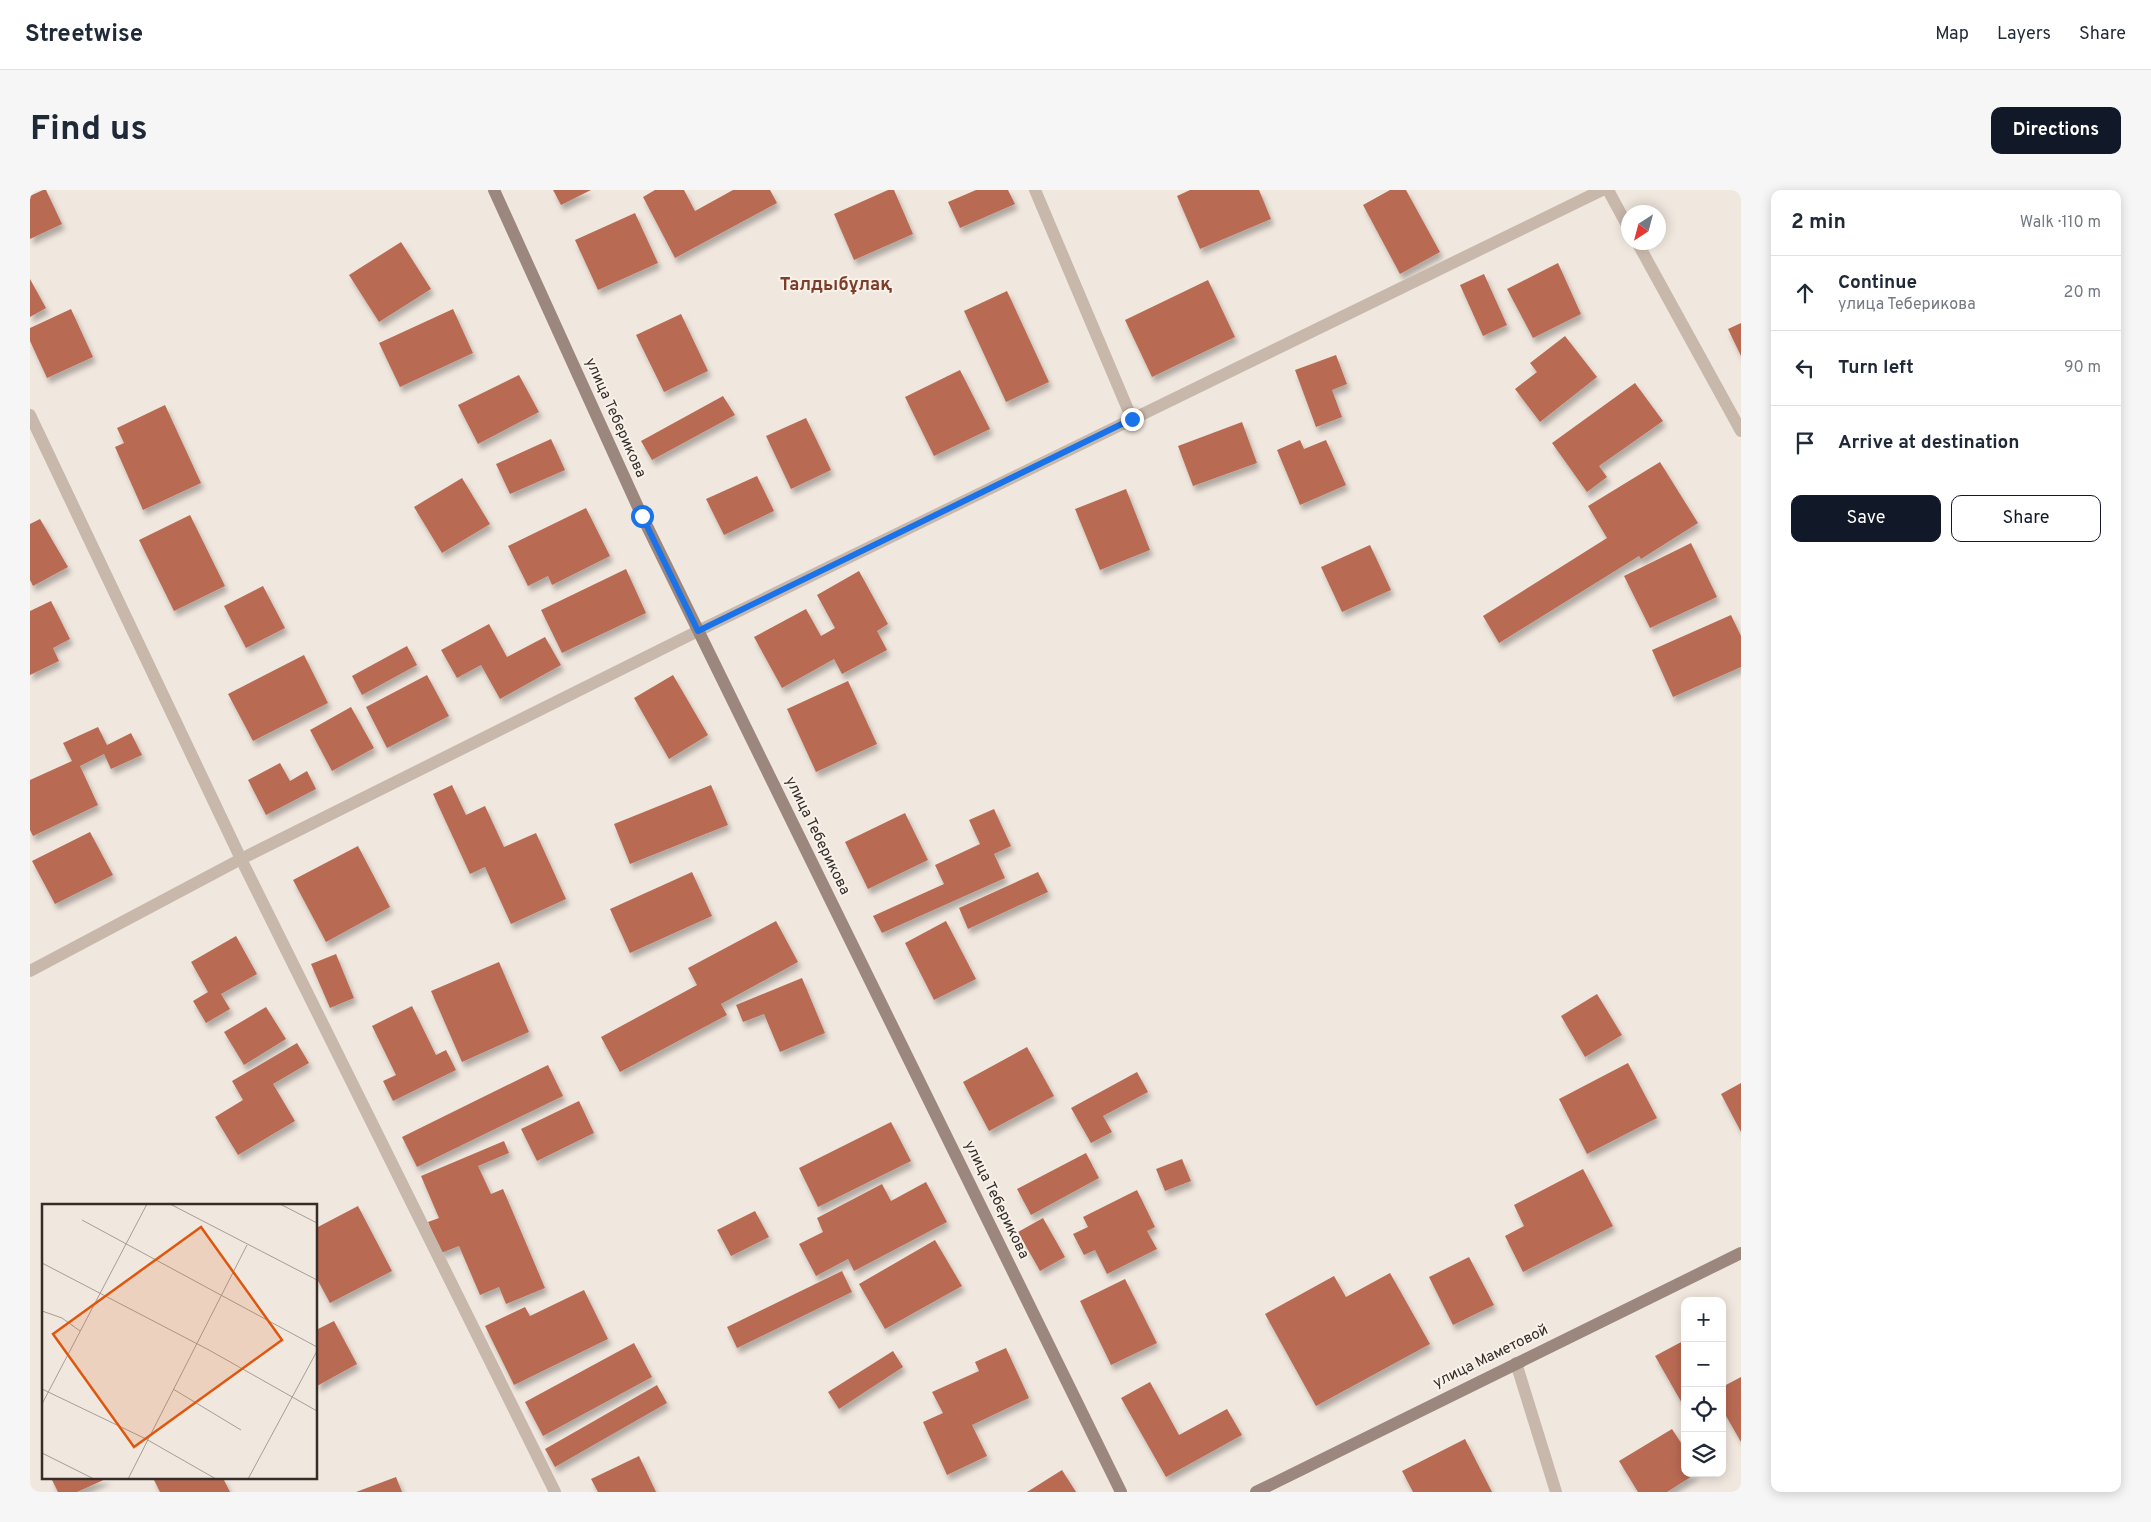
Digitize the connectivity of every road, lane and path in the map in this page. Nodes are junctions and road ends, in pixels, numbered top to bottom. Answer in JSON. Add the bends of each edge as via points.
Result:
{"nodes":[{"id":1,"x":494,"y":190,"type":"edge"},
{"id":2,"x":1035,"y":190,"type":"edge"},
{"id":3,"x":1602,"y":190,"type":"edge"},
{"id":4,"x":1608,"y":190,"type":"edge"},
{"id":5,"x":1621,"y":214,"type":"edge"},
{"id":6,"x":1641,"y":250,"type":"edge"},
{"id":7,"x":30,"y":415,"type":"edge"},
{"id":8,"x":1132,"y":419,"type":"junction"},
{"id":9,"x":1741,"y":431,"type":"edge"},
{"id":10,"x":698,"y":631,"type":"junction"},
{"id":11,"x":241,"y":859,"type":"junction"},
{"id":12,"x":30,"y":971,"type":"edge"},
{"id":13,"x":1741,"y":1253,"type":"edge"},
{"id":14,"x":1516,"y":1363,"type":"junction"},
{"id":15,"x":555,"y":1492,"type":"edge"},
{"id":16,"x":1121,"y":1492,"type":"edge"},
{"id":17,"x":1256,"y":1492,"type":"edge"},
{"id":18,"x":1556,"y":1492,"type":"edge"}],
"edges":[{"from":1,"to":10,"type":"street","name":"улица Теберикова","via":[[642,516]]},
{"from":2,"to":8,"type":"street"},
{"from":3,"to":8,"type":"street"},
{"from":4,"to":5,"type":"street"},
{"from":6,"to":9,"type":"street"},
{"from":7,"to":11,"type":"street"},
{"from":8,"to":10,"type":"street"},
{"from":10,"to":11,"type":"street"},
{"from":10,"to":16,"type":"street","name":"улица Теберикова"},
{"from":11,"to":12,"type":"street"},
{"from":11,"to":15,"type":"street"},
{"from":13,"to":14,"type":"street","name":"улица Маметовой"},
{"from":14,"to":17,"type":"street","name":"улица Маметовой"},
{"from":14,"to":18,"type":"street"}]}
